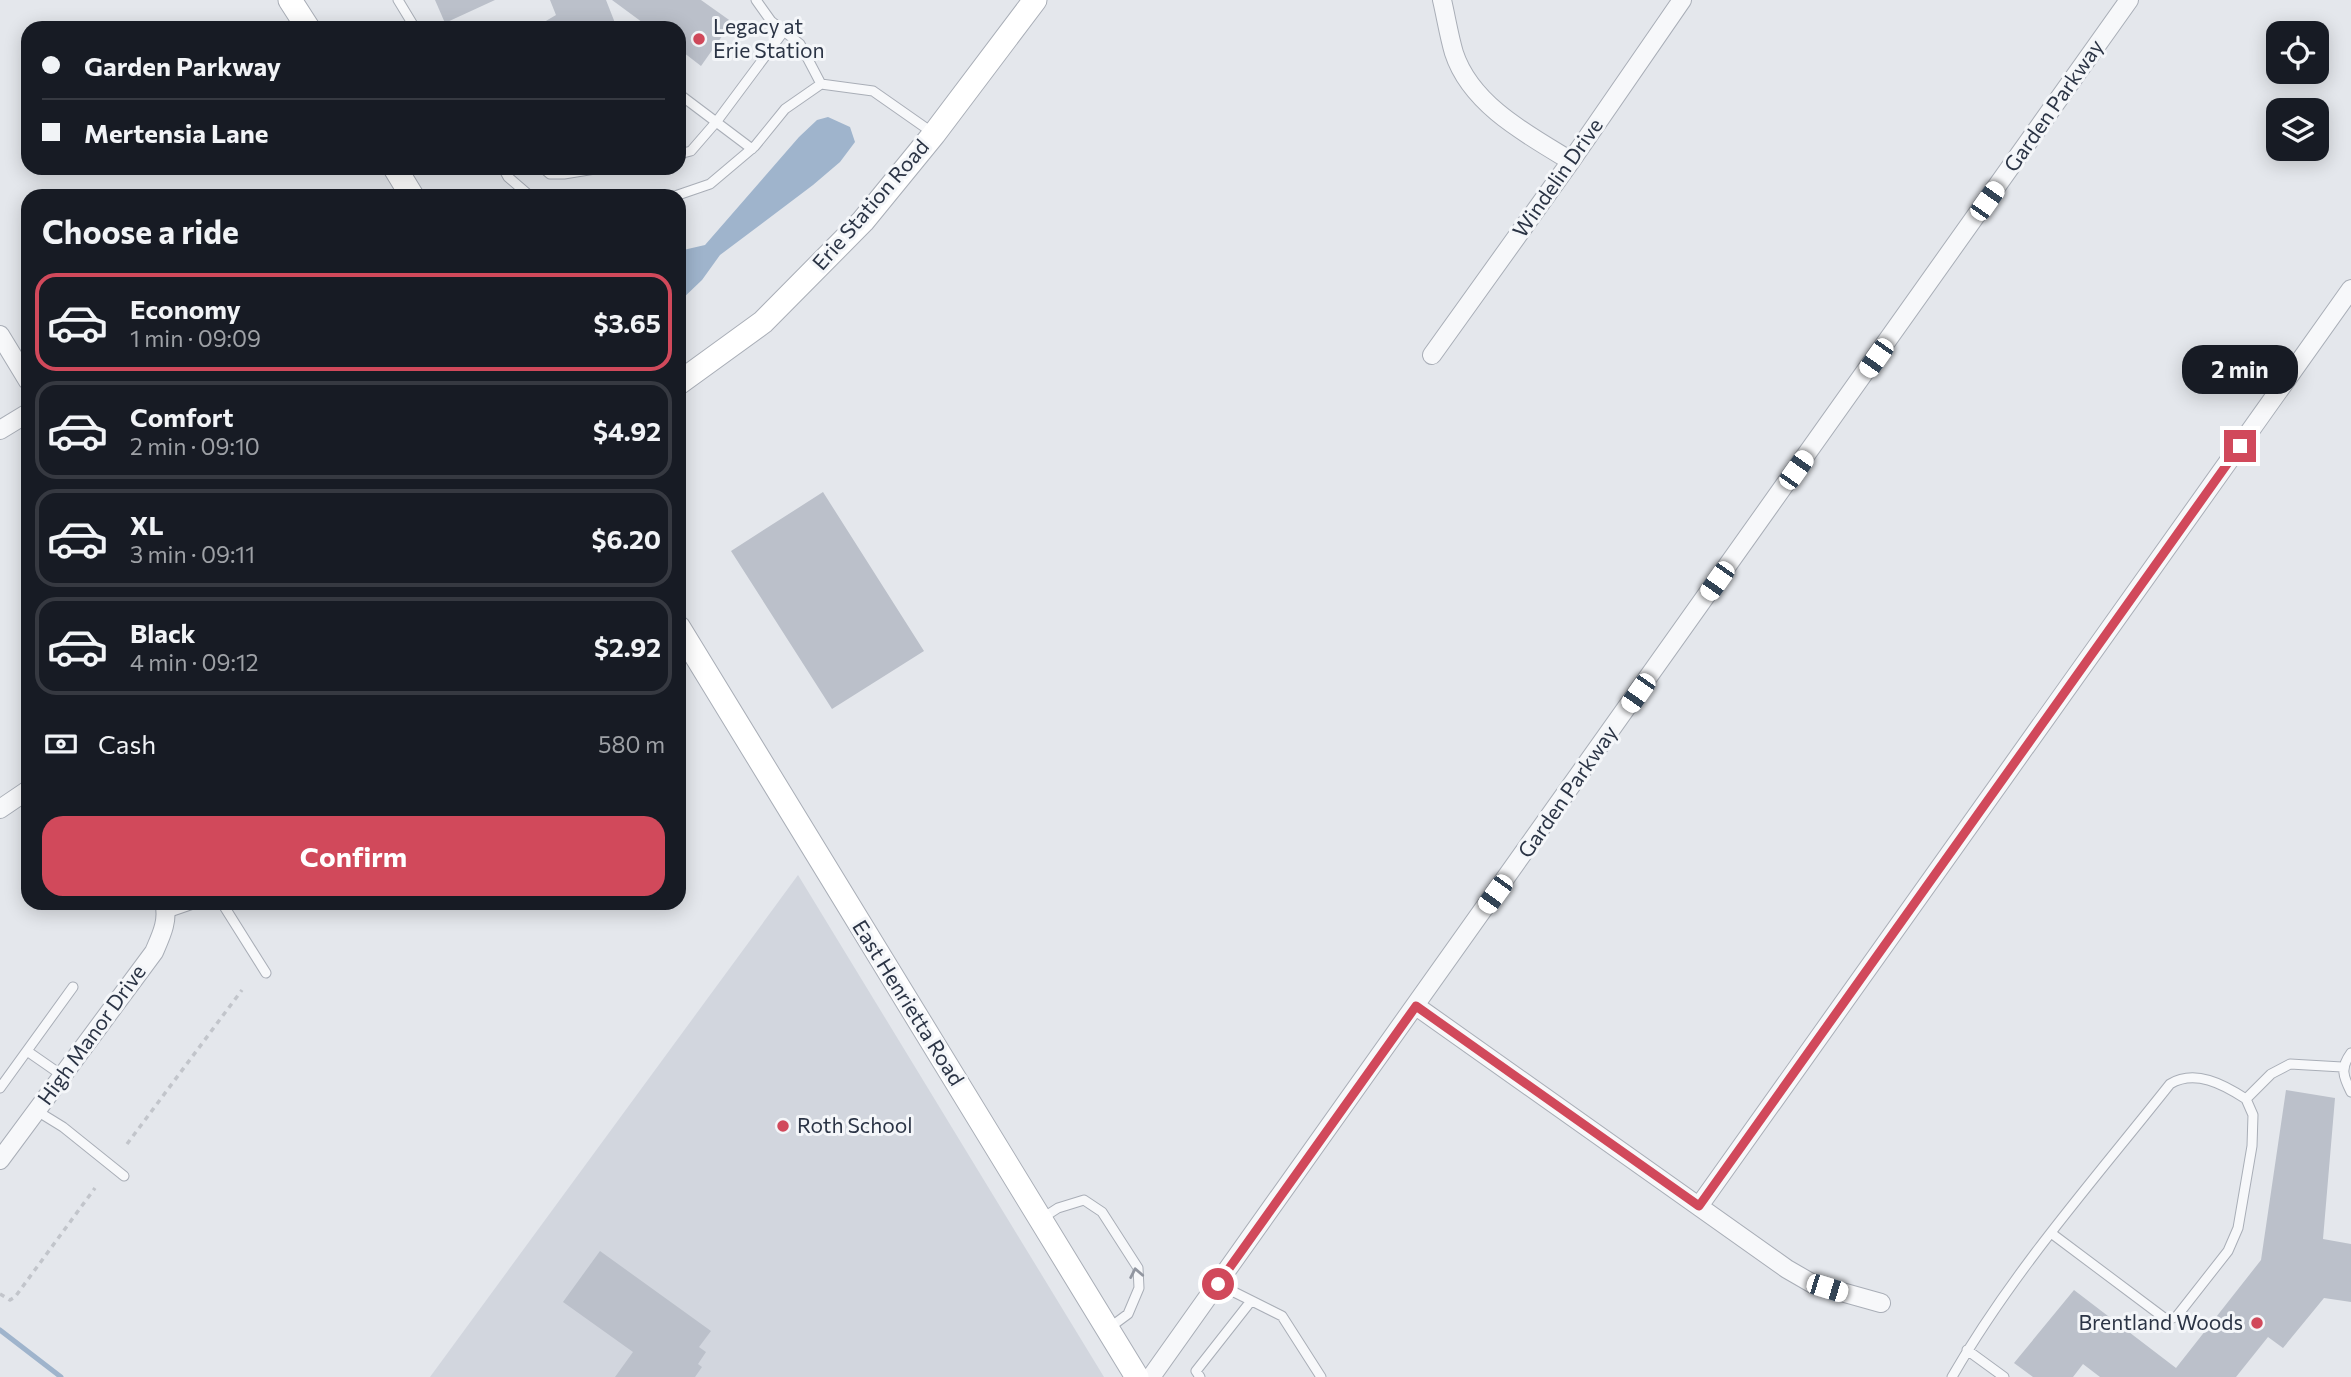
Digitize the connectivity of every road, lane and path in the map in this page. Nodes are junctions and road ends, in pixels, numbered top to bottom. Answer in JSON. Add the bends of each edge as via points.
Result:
{"nodes":[{"id":1,"x":290,"y":0,"type":"edge"},
{"id":2,"x":398,"y":0,"type":"edge"},
{"id":3,"x":756,"y":0,"type":"edge"},
{"id":4,"x":1035,"y":0,"type":"edge"},
{"id":5,"x":1442,"y":0,"type":"edge"},
{"id":6,"x":1682,"y":0,"type":"edge"},
{"id":7,"x":2129,"y":0,"type":"edge"},
{"id":8,"x":304,"y":21,"type":"edge"},
{"id":9,"x":411,"y":21,"type":"edge"},
{"id":10,"x":784,"y":31,"type":"junction"},
{"id":11,"x":821,"y":84,"type":"junction"},
{"id":12,"x":686,"y":99,"type":"edge"},
{"id":13,"x":717,"y":121,"type":"junction"},
{"id":14,"x":934,"y":134,"type":"junction"},
{"id":15,"x":752,"y":149,"type":"junction"},
{"id":16,"x":686,"y":152,"type":"edge"},
{"id":17,"x":1571,"y":161,"type":"junction"},
{"id":18,"x":507,"y":175,"type":"edge"},
{"id":19,"x":522,"y":189,"type":"edge"},
{"id":20,"x":686,"y":192,"type":"edge"},
{"id":21,"x":2351,"y":289,"type":"edge"},
{"id":22,"x":0,"y":335,"type":"edge"},
{"id":23,"x":1432,"y":355,"type":"dead end"},
{"id":24,"x":21,"y":370,"type":"edge"},
{"id":25,"x":686,"y":378,"type":"edge"},
{"id":26,"x":21,"y":418,"type":"edge"},
{"id":27,"x":0,"y":430,"type":"edge"},
{"id":28,"x":686,"y":639,"type":"edge"},
{"id":29,"x":21,"y":795,"type":"edge"},
{"id":30,"x":0,"y":809,"type":"edge"},
{"id":31,"x":166,"y":910,"type":"edge"},
{"id":32,"x":226,"y":910,"type":"edge"},
{"id":33,"x":266,"y":973,"type":"dead end"},
{"id":34,"x":73,"y":987,"type":"dead end"},
{"id":35,"x":242,"y":990,"type":"dead end"},
{"id":36,"x":1416,"y":1006,"type":"junction"},
{"id":37,"x":27,"y":1051,"type":"junction"},
{"id":38,"x":2351,"y":1053,"type":"edge"},
{"id":39,"x":2342,"y":1067,"type":"junction"},
{"id":40,"x":63,"y":1076,"type":"junction"},
{"id":41,"x":0,"y":1088,"type":"edge"},
{"id":42,"x":2351,"y":1093,"type":"edge"},
{"id":43,"x":2246,"y":1098,"type":"junction"},
{"id":44,"x":37,"y":1111,"type":"junction"},
{"id":45,"x":127,"y":1144,"type":"dead end"},
{"id":46,"x":0,"y":1160,"type":"edge"},
{"id":47,"x":124,"y":1176,"type":"dead end"},
{"id":48,"x":95,"y":1188,"type":"dead end"},
{"id":49,"x":1699,"y":1206,"type":"junction"},
{"id":50,"x":1041,"y":1219,"type":"junction"},
{"id":51,"x":2051,"y":1233,"type":"junction"},
{"id":52,"x":1218,"y":1284,"type":"junction"},
{"id":53,"x":0,"y":1294,"type":"edge"},
{"id":54,"x":1251,"y":1301,"type":"junction"},
{"id":55,"x":1881,"y":1303,"type":"dead end"},
{"id":56,"x":1108,"y":1329,"type":"junction"},
{"id":57,"x":1968,"y":1350,"type":"junction"},
{"id":58,"x":1136,"y":1377,"type":"edge"},
{"id":59,"x":1151,"y":1377,"type":"edge"},
{"id":60,"x":1200,"y":1377,"type":"edge"},
{"id":61,"x":1321,"y":1377,"type":"edge"},
{"id":62,"x":1952,"y":1377,"type":"edge"},
{"id":63,"x":2004,"y":1377,"type":"edge"}],
"edges":[{"from":1,"to":8,"type":"main road"},
{"from":2,"to":9,"type":"lane"},
{"from":3,"to":10,"type":"lane"},
{"from":4,"to":14,"type":"main road","name":"Erie Station Road"},
{"from":5,"to":17,"type":"street","via":[[1455,55],[1483,98]]},
{"from":6,"to":17,"type":"street","name":"Windelin Drive"},
{"from":7,"to":36,"type":"street","name":"Garden Parkway"},
{"from":10,"to":11,"type":"lane","via":[[800,44]]},
{"from":10,"to":13,"type":"lane"},
{"from":11,"to":14,"type":"lane","via":[[873,91]]},
{"from":11,"to":15,"type":"lane","via":[[785,109]]},
{"from":12,"to":13,"type":"lane"},
{"from":13,"to":15,"type":"lane"},
{"from":13,"to":16,"type":"lane"},
{"from":14,"to":25,"type":"main road","name":"Erie Station Road","via":[[863,220],[763,322]]},
{"from":15,"to":20,"type":"lane","via":[[710,184]]},
{"from":17,"to":23,"type":"street","name":"Windelin Drive"},
{"from":18,"to":19,"type":"lane"},
{"from":21,"to":49,"type":"street"},
{"from":22,"to":24,"type":"street"},
{"from":26,"to":27,"type":"street"},
{"from":28,"to":50,"type":"main road","name":"East Henrietta Road"},
{"from":29,"to":30,"type":"street"},
{"from":31,"to":40,"type":"street","name":"High Manor Drive","via":[[154,952]]},
{"from":32,"to":33,"type":"lane"},
{"from":34,"to":37,"type":"lane"},
{"from":35,"to":45,"type":"path"},
{"from":36,"to":49,"type":"street"},
{"from":36,"to":52,"type":"street","name":"Garden Parkway"},
{"from":37,"to":40,"type":"lane"},
{"from":37,"to":41,"type":"lane"},
{"from":38,"to":39,"type":"lane"},
{"from":39,"to":42,"type":"lane"},
{"from":39,"to":43,"type":"lane","via":[[2290,1064],[2271,1074]]},
{"from":40,"to":44,"type":"street","name":"High Manor Drive"},
{"from":43,"to":51,"type":"lane","via":[[2199,1077],[2182,1077],[2170,1084]]},
{"from":43,"to":51,"type":"lane","via":[[2253,1115],[2252,1146],[2238,1228],[2228,1251],[2177,1316],[2163,1317]]},
{"from":44,"to":46,"type":"street","name":"High Manor Drive"},
{"from":44,"to":47,"type":"lane"},
{"from":48,"to":53,"type":"path","via":[[15,1297],[10,1300]]},
{"from":49,"to":55,"type":"street","via":[[1813,1284]]},
{"from":50,"to":56,"type":"main road","name":"East Henrietta Road"},
{"from":56,"to":50,"type":"lane","one_way":true,"via":[[1128,1314],[1139,1288],[1138,1268],[1102,1212],[1084,1200]]},
{"from":51,"to":57,"type":"lane"},
{"from":52,"to":54,"type":"lane"},
{"from":52,"to":59,"type":"street","name":"Garden Parkway"},
{"from":54,"to":60,"type":"lane","via":[[1196,1371]]},
{"from":54,"to":61,"type":"lane","via":[[1282,1316]]},
{"from":56,"to":58,"type":"main road","name":"East Henrietta Road"},
{"from":57,"to":62,"type":"lane"},
{"from":57,"to":63,"type":"lane"}]}
